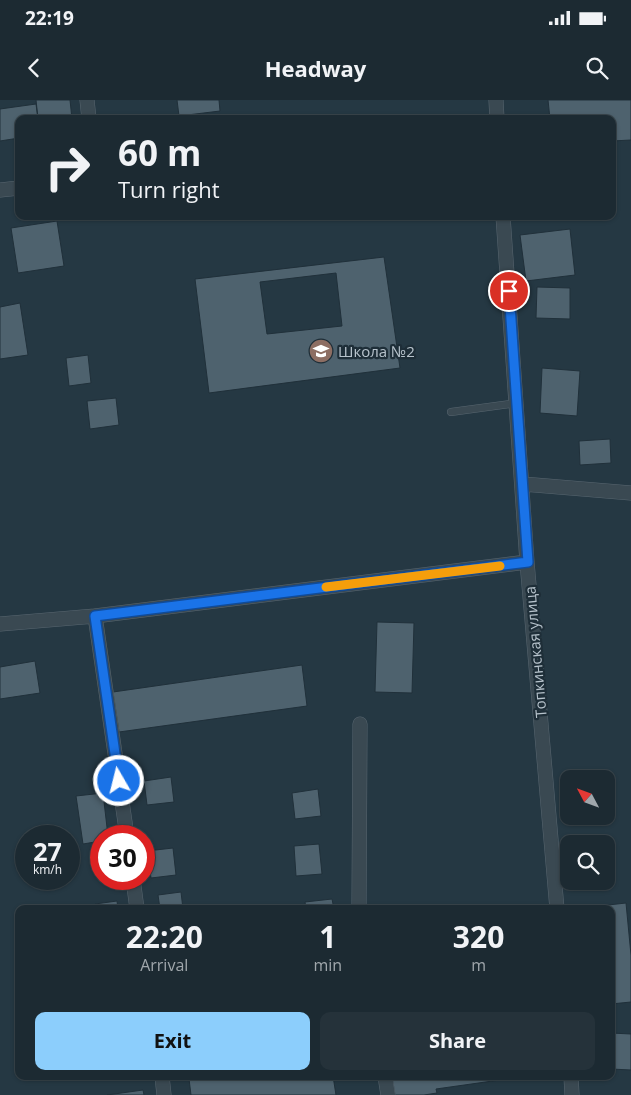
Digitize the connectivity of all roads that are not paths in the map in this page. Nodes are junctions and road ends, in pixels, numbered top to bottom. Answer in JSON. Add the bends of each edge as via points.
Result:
{"nodes":[{"id":1,"x":87,"y":100,"type":"edge"},
{"id":2,"x":496,"y":100,"type":"edge"},
{"id":3,"x":89,"y":115,"type":"edge"},
{"id":4,"x":497,"y":115,"type":"edge"},
{"id":5,"x":15,"y":188,"type":"edge"},
{"id":6,"x":0,"y":190,"type":"edge"},
{"id":7,"x":504,"y":220,"type":"edge"},
{"id":8,"x":517,"y":403,"type":"junction"},
{"id":9,"x":451,"y":412,"type":"dead end"},
{"id":10,"x":523,"y":484,"type":"junction"},
{"id":11,"x":631,"y":493,"type":"edge"},
{"id":12,"x":528,"y":562,"type":"junction"},
{"id":13,"x":95,"y":616,"type":"junction"},
{"id":14,"x":0,"y":624,"type":"edge"},
{"id":15,"x":360,"y":724,"type":"dead end"},
{"id":16,"x":125,"y":825,"type":"edge"},
{"id":17,"x":134,"y":890,"type":"edge"},
{"id":18,"x":136,"y":905,"type":"edge"},
{"id":19,"x":359,"y":905,"type":"edge"},
{"id":20,"x":557,"y":905,"type":"edge"},
{"id":21,"x":162,"y":1080,"type":"edge"},
{"id":22,"x":386,"y":1080,"type":"edge"},
{"id":23,"x":571,"y":1080,"type":"edge"},
{"id":24,"x":164,"y":1095,"type":"edge"},
{"id":25,"x":388,"y":1095,"type":"edge"},
{"id":26,"x":572,"y":1095,"type":"edge"}],
"edges":[{"from":1,"to":3,"type":"street"},
{"from":2,"to":4,"type":"street"},
{"from":5,"to":6,"type":"street"},
{"from":7,"to":8,"type":"street","name":"Топкинская улица"},
{"from":8,"to":9,"type":"lane"},
{"from":8,"to":10,"type":"street","name":"Топкинская улица"},
{"from":10,"to":11,"type":"street"},
{"from":10,"to":12,"type":"street","name":"Топкинская улица"},
{"from":12,"to":13,"type":"street"},
{"from":12,"to":20,"type":"street","name":"Топкинская улица"},
{"from":13,"to":14,"type":"street"},
{"from":13,"to":16,"type":"street"},
{"from":15,"to":19,"type":"street"},
{"from":17,"to":18,"type":"street"},
{"from":21,"to":24,"type":"street"},
{"from":22,"to":25,"type":"street"},
{"from":23,"to":26,"type":"street"}]}
